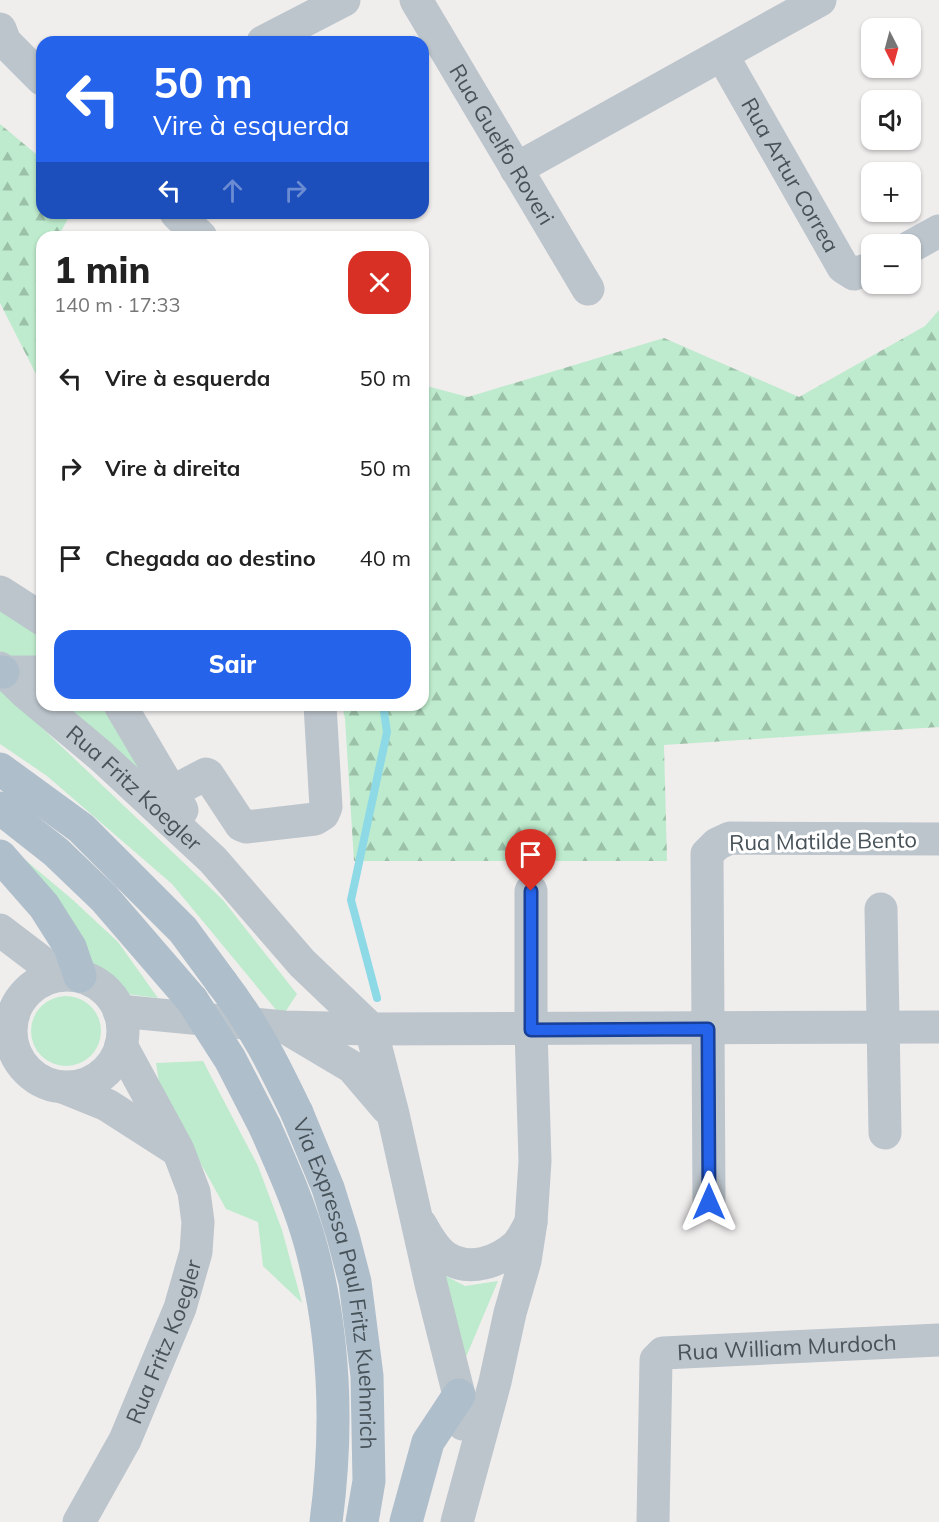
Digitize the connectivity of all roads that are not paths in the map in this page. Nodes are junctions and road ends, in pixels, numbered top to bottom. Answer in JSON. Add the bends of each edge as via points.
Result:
{"nodes":[{"id":1,"x":344,"y":0,"type":"edge"},
{"id":2,"x":416,"y":0,"type":"edge"},
{"id":3,"x":820,"y":0,"type":"edge"},
{"id":4,"x":0,"y":29,"type":"edge"},
{"id":5,"x":275,"y":36,"type":"edge"},
{"id":6,"x":722,"y":55,"type":"junction"},
{"id":7,"x":36,"y":73,"type":"edge"},
{"id":8,"x":516,"y":169,"type":"junction"},
{"id":9,"x":182,"y":219,"type":"edge"},
{"id":10,"x":195,"y":231,"type":"edge"},
{"id":11,"x":939,"y":231,"type":"edge"},
{"id":12,"x":921,"y":241,"type":"edge"},
{"id":13,"x":861,"y":272,"type":"edge"},
{"id":14,"x":588,"y":289,"type":"dead end"},
{"id":15,"x":0,"y":592,"type":"edge"},
{"id":16,"x":36,"y":615,"type":"edge"},
{"id":17,"x":1,"y":671,"type":"edge"},
{"id":18,"x":36,"y":672,"type":"edge"},
{"id":19,"x":36,"y":701,"type":"edge"},
{"id":20,"x":48,"y":711,"type":"edge"},
{"id":21,"x":124,"y":711,"type":"edge"},
{"id":22,"x":320,"y":711,"type":"edge"},
{"id":23,"x":0,"y":769,"type":"edge"},
{"id":24,"x":172,"y":792,"type":"junction"},
{"id":25,"x":0,"y":808,"type":"edge"},
{"id":26,"x":939,"y":839,"type":"edge"},
{"id":27,"x":0,"y":856,"type":"edge"},
{"id":28,"x":213,"y":860,"type":"junction"},
{"id":29,"x":531,"y":891,"type":"dead end"},
{"id":30,"x":881,"y":909,"type":"dead end"},
{"id":31,"x":4,"y":933,"type":"edge"},
{"id":32,"x":302,"y":963,"type":"junction"},
{"id":33,"x":70,"y":975,"type":"junction"},
{"id":34,"x":22,"y":996,"type":"junction"},
{"id":35,"x":119,"y":1011,"type":"junction"},
{"id":36,"x":293,"y":1027,"type":"junction"},
{"id":37,"x":939,"y":1027,"type":"edge"},
{"id":38,"x":883,"y":1028,"type":"junction"},
{"id":39,"x":371,"y":1029,"type":"junction"},
{"id":40,"x":708,"y":1029,"type":"junction"},
{"id":41,"x":531,"y":1030,"type":"junction"},
{"id":42,"x":121,"y":1045,"type":"junction"},
{"id":43,"x":65,"y":1088,"type":"junction"},
{"id":44,"x":393,"y":1114,"type":"junction"},
{"id":45,"x":885,"y":1133,"type":"dead end"},
{"id":46,"x":178,"y":1150,"type":"junction"},
{"id":47,"x":709,"y":1202,"type":"dead end"},
{"id":48,"x":416,"y":1216,"type":"junction"},
{"id":49,"x":531,"y":1222,"type":"junction"},
{"id":50,"x":510,"y":1313,"type":"junction"},
{"id":51,"x":939,"y":1340,"type":"edge"},
{"id":52,"x":459,"y":1395,"type":"junction"},
{"id":53,"x":470,"y":1471,"type":"junction"},
{"id":54,"x":78,"y":1522,"type":"edge"},
{"id":55,"x":326,"y":1522,"type":"edge"},
{"id":56,"x":362,"y":1522,"type":"edge"},
{"id":57,"x":406,"y":1522,"type":"edge"},
{"id":58,"x":457,"y":1522,"type":"edge"},
{"id":59,"x":653,"y":1522,"type":"edge"}],
"edges":[{"from":1,"to":5,"type":"street"},
{"from":2,"to":8,"type":"street","name":"Rua Guelfo Roveri"},
{"from":3,"to":6,"type":"street"},
{"from":4,"to":7,"type":"street","via":[[5,42]]},
{"from":6,"to":8,"type":"street"},
{"from":6,"to":13,"type":"street","name":"Rua Artur Correa","via":[[843,267],[854,274]]},
{"from":8,"to":14,"type":"street","name":"Rua Guelfo Roveri"},
{"from":9,"to":10,"type":"street"},
{"from":11,"to":12,"type":"street"},
{"from":15,"to":16,"type":"street"},
{"from":17,"to":18,"type":"street"},
{"from":17,"to":19,"type":"street","name":"Rua Fritz Koegler"},
{"from":20,"to":28,"type":"street","name":"Rua Fritz Koegler"},
{"from":21,"to":24,"type":"street","name":"Rua Fritz Koegler"},
{"from":22,"to":24,"type":"street","via":[[326,807],[315,819],[246,827],[206,774]]},
{"from":23,"to":56,"type":"main road","name":"Via Expressa Paul Fritz Kuehnrich","bridge":true,"via":[[81,828],[183,930],[261,1040],[297,1113],[328,1188],[354,1282],[367,1376],[369,1482]]},
{"from":24,"to":28,"type":"street","name":"Rua Fritz Koegler"},
{"from":25,"to":55,"type":"main road","name":"Via Expressa Paul Fritz Kuehnrich","bridge":true,"via":[[56,852],[104,898],[192,1000],[230,1059],[265,1127],[296,1199],[321,1289],[332,1378],[332,1478]]},
{"from":26,"to":40,"type":"street","name":"Rua Matilde Bento","via":[[730,838],[717,843],[707,854]]},
{"from":27,"to":33,"type":"main road","via":[[44,906],[70,947]]},
{"from":28,"to":32,"type":"street","name":"Rua Fritz Koegler"},
{"from":29,"to":41,"type":"street"},
{"from":30,"to":38,"type":"street"},
{"from":31,"to":33,"type":"street"},
{"from":31,"to":34,"type":"street"},
{"from":32,"to":36,"type":"street","via":[[311,983],[313,1001],[310,1014]]},
{"from":32,"to":39,"type":"street","name":"Rua Fritz Koegler"},
{"from":33,"to":34,"type":"street","via":[[38,982]]},
{"from":33,"to":35,"type":"street","via":[[97,983],[111,995]]},
{"from":34,"to":43,"type":"street","via":[[13,1016],[11,1038],[19,1058],[41,1080]]},
{"from":35,"to":36,"type":"street"},
{"from":35,"to":42,"type":"street"},
{"from":36,"to":39,"type":"street"},
{"from":36,"to":44,"type":"street","via":[[352,1067]]},
{"from":37,"to":38,"type":"street"},
{"from":38,"to":40,"type":"street"},
{"from":38,"to":45,"type":"street"},
{"from":39,"to":41,"type":"street"},
{"from":39,"to":44,"type":"street"},
{"from":40,"to":41,"type":"street"},
{"from":40,"to":47,"type":"street","name":"Rua Matilde Bento"},
{"from":41,"to":49,"type":"street","via":[[535,1161]]},
{"from":42,"to":43,"type":"street","via":[[98,1078]]},
{"from":42,"to":46,"type":"street","name":"Rua Fritz Koegler"},
{"from":43,"to":46,"type":"street","via":[[107,1105]]},
{"from":44,"to":48,"type":"street"},
{"from":46,"to":54,"type":"street","name":"Rua Fritz Koegler","via":[[194,1192],[196,1252],[180,1308],[125,1440]]},
{"from":48,"to":49,"type":"street","via":[[432,1244],[448,1259],[472,1265],[496,1260],[517,1244]]},
{"from":48,"to":52,"type":"street"},
{"from":49,"to":50,"type":"street"},
{"from":50,"to":52,"type":"street","via":[[482,1364]]},
{"from":50,"to":53,"type":"street"},
{"from":51,"to":59,"type":"street","name":"Rua William Murdoch","via":[[663,1353],[656,1360]]},
{"from":52,"to":53,"type":"street"},
{"from":52,"to":57,"type":"main road","via":[[428,1442]]},
{"from":53,"to":58,"type":"street"}]}
